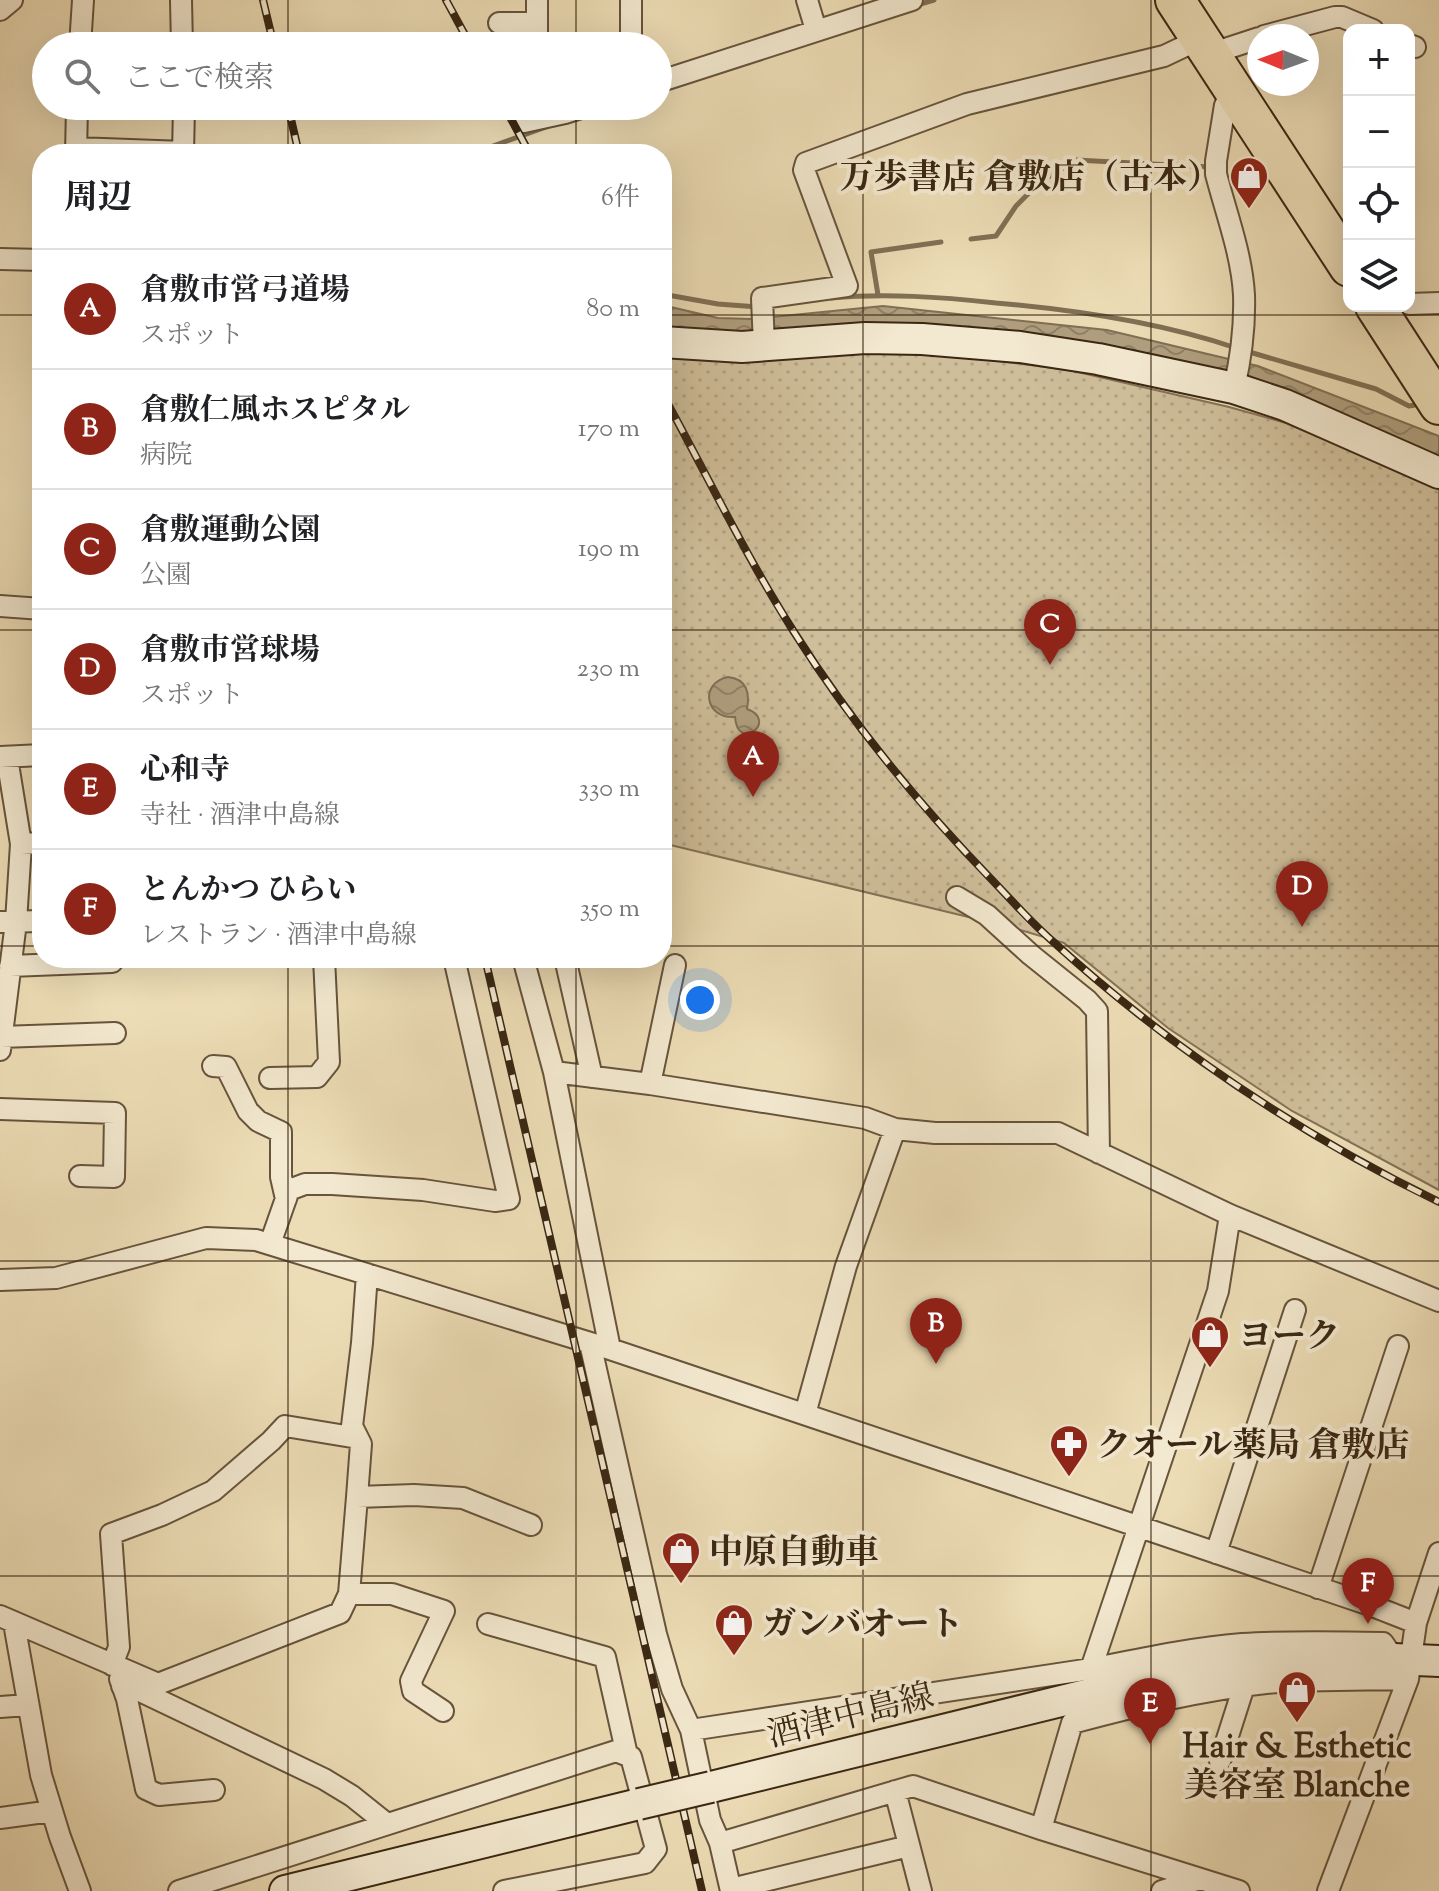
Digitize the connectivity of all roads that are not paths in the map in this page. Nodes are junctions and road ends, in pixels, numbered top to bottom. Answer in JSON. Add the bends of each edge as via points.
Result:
{"nodes":[{"id":1,"x":12,"y":0,"type":"edge"},
{"id":2,"x":83,"y":0,"type":"edge"},
{"id":3,"x":181,"y":0,"type":"edge"},
{"id":4,"x":537,"y":0,"type":"edge"},
{"id":5,"x":631,"y":0,"type":"edge"},
{"id":6,"x":807,"y":0,"type":"edge"},
{"id":7,"x":912,"y":0,"type":"edge"},
{"id":8,"x":1175,"y":0,"type":"edge"},
{"id":9,"x":1341,"y":8,"type":"edge"},
{"id":10,"x":0,"y":10,"type":"edge"},
{"id":11,"x":499,"y":23,"type":"dead end"},
{"id":12,"x":537,"y":23,"type":"junction"},
{"id":13,"x":1297,"y":24,"type":"edge"},
{"id":14,"x":1364,"y":24,"type":"edge"},
{"id":15,"x":816,"y":30,"type":"junction"},
{"id":16,"x":81,"y":32,"type":"edge"},
{"id":17,"x":182,"y":32,"type":"edge"},
{"id":18,"x":537,"y":32,"type":"edge"},
{"id":19,"x":631,"y":32,"type":"edge"},
{"id":20,"x":1247,"y":39,"type":"edge"},
{"id":21,"x":1205,"y":46,"type":"junction"},
{"id":22,"x":672,"y":77,"type":"edge"},
{"id":23,"x":1237,"y":94,"type":"junction"},
{"id":24,"x":77,"y":120,"type":"edge"},
{"id":25,"x":184,"y":120,"type":"edge"},
{"id":26,"x":532,"y":120,"type":"edge"},
{"id":27,"x":524,"y":122,"type":"dead end"},
{"id":28,"x":76,"y":144,"type":"edge"},
{"id":29,"x":184,"y":144,"type":"edge"},
{"id":30,"x":1343,"y":258,"type":"edge"},
{"id":31,"x":0,"y":259,"type":"edge"},
{"id":32,"x":32,"y":260,"type":"edge"},
{"id":33,"x":1439,"y":303,"type":"edge"},
{"id":34,"x":1415,"y":305,"type":"edge"},
{"id":35,"x":1392,"y":312,"type":"edge"},
{"id":36,"x":764,"y":342,"type":"junction"},
{"id":37,"x":672,"y":343,"type":"edge"},
{"id":38,"x":1238,"y":365,"type":"junction"},
{"id":39,"x":1439,"y":405,"type":"edge"},
{"id":40,"x":1439,"y":473,"type":"edge"},
{"id":41,"x":0,"y":606,"type":"edge"},
{"id":42,"x":32,"y":608,"type":"edge"},
{"id":43,"x":32,"y":758,"type":"edge"},
{"id":44,"x":3,"y":766,"type":"edge"},
{"id":45,"x":32,"y":767,"type":"edge"},
{"id":46,"x":32,"y":843,"type":"edge"},
{"id":47,"x":21,"y":844,"type":"junction"},
{"id":48,"x":957,"y":897,"type":"dead end"},
{"id":49,"x":32,"y":921,"type":"edge"},
{"id":50,"x":8,"y":922,"type":"edge"},
{"id":51,"x":32,"y":965,"type":"edge"},
{"id":52,"x":675,"y":965,"type":"dead end"},
{"id":53,"x":10,"y":966,"type":"junction"},
{"id":54,"x":324,"y":968,"type":"edge"},
{"id":55,"x":456,"y":968,"type":"edge"},
{"id":56,"x":526,"y":968,"type":"edge"},
{"id":57,"x":567,"y":968,"type":"edge"},
{"id":58,"x":115,"y":1033,"type":"dead end"},
{"id":59,"x":1,"y":1044,"type":"edge"},
{"id":60,"x":213,"y":1066,"type":"dead end"},
{"id":61,"x":554,"y":1072,"type":"junction"},
{"id":62,"x":592,"y":1077,"type":"junction"},
{"id":63,"x":270,"y":1078,"type":"dead end"},
{"id":64,"x":650,"y":1084,"type":"junction"},
{"id":65,"x":0,"y":1109,"type":"edge"},
{"id":66,"x":895,"y":1129,"type":"junction"},
{"id":67,"x":1099,"y":1153,"type":"junction"},
{"id":68,"x":80,"y":1176,"type":"dead end"},
{"id":69,"x":286,"y":1199,"type":"junction"},
{"id":70,"x":1230,"y":1215,"type":"junction"},
{"id":71,"x":270,"y":1244,"type":"junction"},
{"id":72,"x":367,"y":1274,"type":"junction"},
{"id":73,"x":0,"y":1280,"type":"edge"},
{"id":74,"x":1439,"y":1301,"type":"edge"},
{"id":75,"x":1295,"y":1310,"type":"dead end"},
{"id":76,"x":600,"y":1346,"type":"junction"},
{"id":77,"x":1398,"y":1346,"type":"dead end"},
{"id":78,"x":805,"y":1414,"type":"junction"},
{"id":79,"x":358,"y":1438,"type":"junction"},
{"id":80,"x":357,"y":1497,"type":"junction"},
{"id":81,"x":531,"y":1525,"type":"dead end"},
{"id":82,"x":1140,"y":1527,"type":"junction"},
{"id":83,"x":1216,"y":1553,"type":"junction"},
{"id":84,"x":1439,"y":1553,"type":"edge"},
{"id":85,"x":1318,"y":1588,"type":"junction"},
{"id":86,"x":349,"y":1594,"type":"junction"},
{"id":87,"x":7,"y":1620,"type":"edge"},
{"id":88,"x":1416,"y":1623,"type":"junction"},
{"id":89,"x":488,"y":1624,"type":"dead end"},
{"id":90,"x":1413,"y":1665,"type":"edge"},
{"id":91,"x":1091,"y":1669,"type":"junction"},
{"id":92,"x":118,"y":1674,"type":"junction"},
{"id":93,"x":1244,"y":1686,"type":"junction"},
{"id":94,"x":28,"y":1705,"type":"junction"},
{"id":95,"x":0,"y":1707,"type":"edge"},
{"id":96,"x":443,"y":1711,"type":"dead end"},
{"id":97,"x":691,"y":1730,"type":"junction"},
{"id":98,"x":627,"y":1755,"type":"junction"},
{"id":99,"x":1220,"y":1761,"type":"dead end"},
{"id":100,"x":214,"y":1790,"type":"dead end"},
{"id":101,"x":895,"y":1791,"type":"junction"},
{"id":102,"x":52,"y":1811,"type":"junction"},
{"id":103,"x":0,"y":1818,"type":"edge"},
{"id":104,"x":387,"y":1824,"type":"junction"},
{"id":105,"x":1041,"y":1829,"type":"junction"},
{"id":106,"x":720,"y":1843,"type":"junction"},
{"id":107,"x":909,"y":1846,"type":"junction"},
{"id":108,"x":1201,"y":1879,"type":"junction"},
{"id":109,"x":731,"y":1890,"type":"edge"},
{"id":110,"x":80,"y":1891,"type":"edge"},
{"id":111,"x":179,"y":1891,"type":"edge"},
{"id":112,"x":285,"y":1891,"type":"edge"},
{"id":113,"x":504,"y":1891,"type":"edge"},
{"id":114,"x":921,"y":1891,"type":"edge"},
{"id":115,"x":1162,"y":1891,"type":"edge"},
{"id":116,"x":1239,"y":1891,"type":"edge"},
{"id":117,"x":1328,"y":1891,"type":"edge"}],
"edges":[{"from":1,"to":10,"type":"street"},
{"from":2,"to":16,"type":"street"},
{"from":3,"to":17,"type":"street"},
{"from":4,"to":12,"type":"street"},
{"from":5,"to":19,"type":"street"},
{"from":6,"to":15,"type":"street"},
{"from":7,"to":15,"type":"street"},
{"from":8,"to":21,"type":"highway"},
{"from":9,"to":13,"type":"street"},
{"from":9,"to":14,"type":"street"},
{"from":11,"to":12,"type":"street"},
{"from":12,"to":18,"type":"street"},
{"from":15,"to":22,"type":"street"},
{"from":20,"to":21,"type":"street"},
{"from":21,"to":23,"type":"highway"},
{"from":21,"to":36,"type":"street","via":[[967,104],[806,163],[804,170],[847,286],[762,298]]},
{"from":23,"to":30,"type":"highway"},
{"from":23,"to":38,"type":"street","via":[[1225,105],[1216,174],[1244,294]]},
{"from":24,"to":28,"type":"street"},
{"from":25,"to":29,"type":"street"},
{"from":26,"to":27,"type":"street"},
{"from":31,"to":32,"type":"street"},
{"from":33,"to":34,"type":"street"},
{"from":35,"to":39,"type":"highway"},
{"from":36,"to":37,"type":"main road"},
{"from":36,"to":38,"type":"main road","via":[[922,339],[1098,359]]},
{"from":38,"to":40,"type":"main road","via":[[1285,405]]},
{"from":41,"to":42,"type":"street"},
{"from":43,"to":44,"type":"street"},
{"from":44,"to":45,"type":"street"},
{"from":44,"to":47,"type":"street"},
{"from":46,"to":47,"type":"street"},
{"from":47,"to":50,"type":"street"},
{"from":48,"to":67,"type":"street","via":[[987,915],[1097,1011]]},
{"from":49,"to":50,"type":"street"},
{"from":50,"to":53,"type":"street"},
{"from":51,"to":53,"type":"street"},
{"from":52,"to":64,"type":"street"},
{"from":53,"to":59,"type":"street"},
{"from":54,"to":63,"type":"street","via":[[329,1062],[317,1077]]},
{"from":55,"to":69,"type":"street","via":[[509,1199],[332,1184],[305,1184],[289,1190]]},
{"from":56,"to":61,"type":"street"},
{"from":57,"to":62,"type":"street"},
{"from":58,"to":59,"type":"street"},
{"from":60,"to":69,"type":"street","via":[[226,1067],[248,1111],[281,1132]]},
{"from":61,"to":62,"type":"street"},
{"from":61,"to":76,"type":"street"},
{"from":62,"to":64,"type":"street"},
{"from":64,"to":66,"type":"street","via":[[865,1118]]},
{"from":65,"to":68,"type":"street","via":[[115,1113],[114,1177]]},
{"from":66,"to":67,"type":"street","via":[[1058,1133]]},
{"from":66,"to":78,"type":"street","via":[[846,1266]]},
{"from":67,"to":70,"type":"street"},
{"from":69,"to":71,"type":"street"},
{"from":70,"to":74,"type":"street"},
{"from":70,"to":82,"type":"street","via":[[1218,1291]]},
{"from":71,"to":72,"type":"street"},
{"from":71,"to":73,"type":"street","via":[[206,1238],[56,1278]]},
{"from":72,"to":76,"type":"street"},
{"from":72,"to":79,"type":"street","via":[[352,1426]]},
{"from":75,"to":83,"type":"street"},
{"from":76,"to":78,"type":"street"},
{"from":76,"to":97,"type":"street","via":[[656,1634]]},
{"from":77,"to":85,"type":"street"},
{"from":78,"to":82,"type":"street"},
{"from":79,"to":80,"type":"street"},
{"from":79,"to":92,"type":"street","via":[[285,1426],[213,1491],[111,1534]]},
{"from":80,"to":81,"type":"street","via":[[463,1498]]},
{"from":80,"to":86,"type":"street"},
{"from":82,"to":83,"type":"street"},
{"from":82,"to":91,"type":"street"},
{"from":83,"to":85,"type":"street"},
{"from":84,"to":88,"type":"street"},
{"from":85,"to":88,"type":"street"},
{"from":86,"to":92,"type":"street","via":[[340,1613],[158,1684]]},
{"from":86,"to":96,"type":"street","via":[[392,1594],[444,1611],[411,1681],[413,1691]]},
{"from":87,"to":92,"type":"street"},
{"from":87,"to":94,"type":"street"},
{"from":88,"to":90,"type":"street"},
{"from":89,"to":98,"type":"street","via":[[605,1657]]},
{"from":90,"to":91,"type":"street","via":[[1383,1643],[1280,1643],[1242,1644]]},
{"from":90,"to":93,"type":"street"},
{"from":90,"to":112,"type":"main road","name":"酒津中島線","bridge":true,"via":[[1267,1662],[1171,1674]]},
{"from":90,"to":117,"type":"street"},
{"from":91,"to":97,"type":"street"},
{"from":92,"to":100,"type":"street","via":[[146,1789],[159,1795]]},
{"from":92,"to":104,"type":"street","via":[[140,1691],[324,1779]]},
{"from":93,"to":99,"type":"street"},
{"from":93,"to":105,"type":"street","via":[[1163,1699],[1072,1723]]},
{"from":94,"to":95,"type":"street"},
{"from":94,"to":102,"type":"street"},
{"from":97,"to":106,"type":"street"},
{"from":98,"to":104,"type":"street","via":[[616,1751]]},
{"from":98,"to":113,"type":"street","via":[[656,1849],[645,1863]]},
{"from":101,"to":105,"type":"street","via":[[913,1786]]},
{"from":101,"to":106,"type":"street"},
{"from":101,"to":107,"type":"street"},
{"from":102,"to":103,"type":"street"},
{"from":102,"to":110,"type":"street"},
{"from":104,"to":111,"type":"street"},
{"from":105,"to":108,"type":"street"},
{"from":106,"to":109,"type":"street"},
{"from":107,"to":109,"type":"street"},
{"from":107,"to":114,"type":"street"},
{"from":108,"to":115,"type":"street"},
{"from":108,"to":116,"type":"street"}]}
